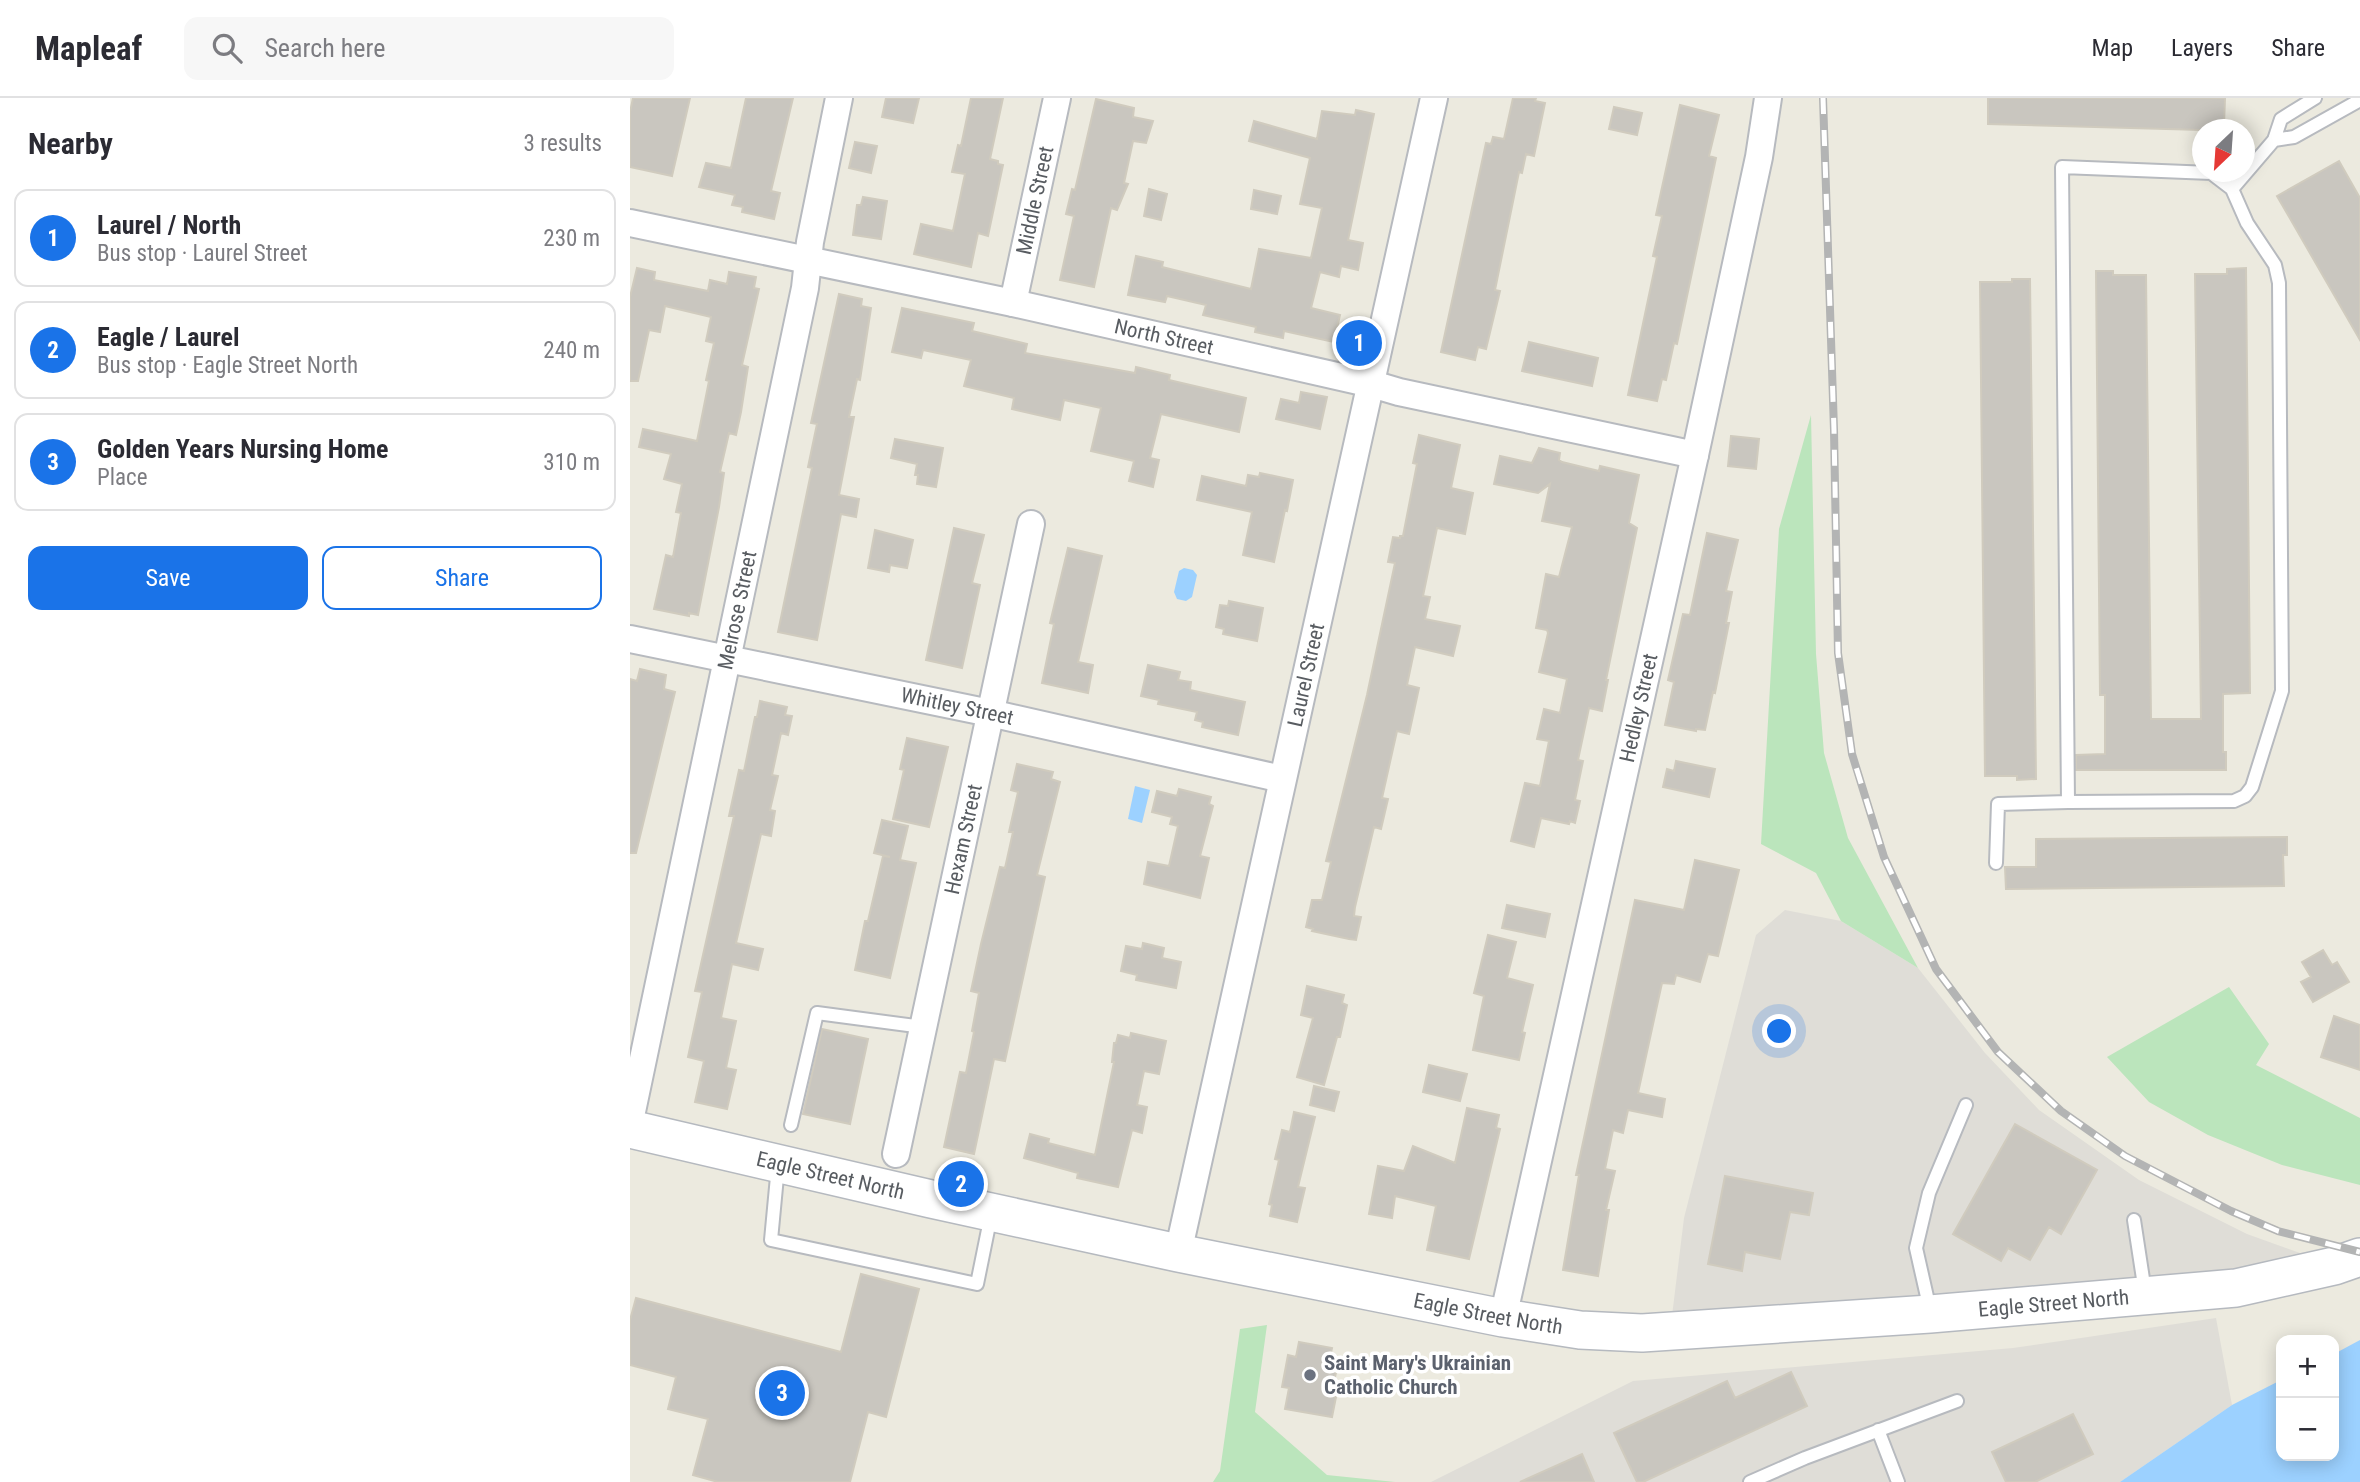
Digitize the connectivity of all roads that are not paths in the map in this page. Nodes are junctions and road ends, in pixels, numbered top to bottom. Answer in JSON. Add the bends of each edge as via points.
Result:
{"nodes":[{"id":1,"x":839,"y":98,"type":"edge"},
{"id":2,"x":1057,"y":98,"type":"edge"},
{"id":3,"x":1434,"y":98,"type":"edge"},
{"id":4,"x":1768,"y":98,"type":"edge"},
{"id":5,"x":2315,"y":98,"type":"edge"},
{"id":6,"x":2360,"y":100,"type":"edge"},
{"id":7,"x":2274,"y":140,"type":"junction"},
{"id":8,"x":2232,"y":190,"type":"junction"},
{"id":9,"x":630,"y":223,"type":"edge"},
{"id":10,"x":808,"y":260,"type":"junction"},
{"id":11,"x":1013,"y":303,"type":"junction"},
{"id":12,"x":1372,"y":384,"type":"junction"},
{"id":13,"x":1695,"y":456,"type":"junction"},
{"id":14,"x":1031,"y":524,"type":"dead end"},
{"id":15,"x":630,"y":639,"type":"edge"},
{"id":16,"x":727,"y":659,"type":"junction"},
{"id":17,"x":990,"y":713,"type":"junction"},
{"id":18,"x":1282,"y":779,"type":"junction"},
{"id":19,"x":2068,"y":802,"type":"junction"},
{"id":20,"x":1996,"y":863,"type":"dead end"},
{"id":21,"x":923,"y":1027,"type":"junction"},
{"id":22,"x":1966,"y":1105,"type":"dead end"},
{"id":23,"x":630,"y":1121,"type":"edge"},
{"id":24,"x":791,"y":1125,"type":"dead end"},
{"id":25,"x":630,"y":1129,"type":"edge"},
{"id":26,"x":896,"y":1154,"type":"dead end"},
{"id":27,"x":779,"y":1163,"type":"junction"},
{"id":28,"x":992,"y":1211,"type":"junction"},
{"id":29,"x":2134,"y":1220,"type":"dead end"},
{"id":30,"x":1178,"y":1253,"type":"junction"},
{"id":31,"x":2360,"y":1257,"type":"edge"},
{"id":32,"x":2146,"y":1296,"type":"junction"},
{"id":33,"x":1930,"y":1314,"type":"junction"},
{"id":34,"x":1503,"y":1318,"type":"junction"},
{"id":35,"x":1957,"y":1401,"type":"dead end"},
{"id":36,"x":1878,"y":1430,"type":"junction"},
{"id":37,"x":1750,"y":1482,"type":"edge"},
{"id":38,"x":1898,"y":1482,"type":"edge"}],
"edges":[{"from":1,"to":10,"type":"street","name":"Melrose Street"},
{"from":2,"to":11,"type":"street","name":"Middle Street"},
{"from":3,"to":12,"type":"street","name":"Laurel Street"},
{"from":4,"to":13,"type":"street","name":"Hedley Street"},
{"from":5,"to":7,"type":"lane","via":[[2281,119]]},
{"from":6,"to":7,"type":"lane","via":[[2294,136]]},
{"from":7,"to":8,"type":"lane"},
{"from":8,"to":19,"type":"lane","via":[[2275,265],[2279,283],[2282,691],[2252,787],[2245,796],[2234,801]]},
{"from":8,"to":19,"type":"lane","via":[[2211,173],[2062,167]]},
{"from":9,"to":10,"type":"street","name":"North Street"},
{"from":10,"to":11,"type":"street","name":"North Street"},
{"from":10,"to":16,"type":"street","name":"Melrose Street"},
{"from":11,"to":12,"type":"street","name":"North Street"},
{"from":12,"to":13,"type":"street","name":"North Street"},
{"from":12,"to":18,"type":"street","name":"Laurel Street"},
{"from":13,"to":34,"type":"street","name":"Hedley Street"},
{"from":14,"to":17,"type":"street","name":"Hexam Street"},
{"from":15,"to":16,"type":"street","name":"Whitley Street"},
{"from":16,"to":17,"type":"street","name":"Whitley Street"},
{"from":16,"to":23,"type":"street","name":"Melrose Street"},
{"from":17,"to":18,"type":"street","name":"Whitley Street"},
{"from":17,"to":21,"type":"street","name":"Hexam Street"},
{"from":18,"to":30,"type":"street","name":"Laurel Street"},
{"from":19,"to":20,"type":"lane","via":[[1998,804]]},
{"from":21,"to":24,"type":"lane","via":[[817,1013]]},
{"from":21,"to":26,"type":"street","name":"Hexam Street"},
{"from":22,"to":33,"type":"lane","via":[[1929,1193],[1916,1248]]},
{"from":25,"to":27,"type":"main road","name":"Eagle Street North"},
{"from":27,"to":28,"type":"main road","name":"Eagle Street North"},
{"from":27,"to":28,"type":"lane","via":[[771,1240],[978,1284]]},
{"from":28,"to":30,"type":"main road","name":"Eagle Street North"},
{"from":29,"to":32,"type":"lane"},
{"from":30,"to":34,"type":"main road","name":"Eagle Street North"},
{"from":31,"to":32,"type":"main road","name":"Eagle Street North","via":[[2236,1288]]},
{"from":32,"to":33,"type":"main road","name":"Eagle Street North"},
{"from":33,"to":34,"type":"main road","name":"Eagle Street North","via":[[1642,1332],[1580,1330]]},
{"from":35,"to":36,"type":"lane"},
{"from":36,"to":37,"type":"lane"},
{"from":36,"to":38,"type":"lane"}]}
